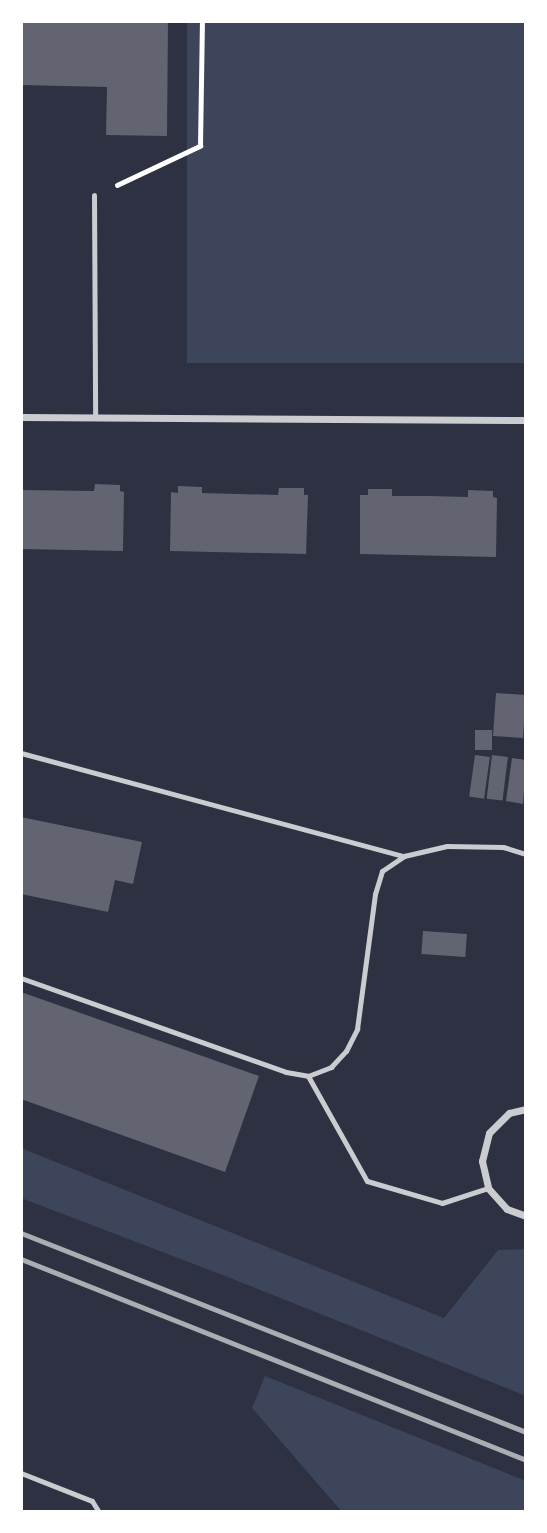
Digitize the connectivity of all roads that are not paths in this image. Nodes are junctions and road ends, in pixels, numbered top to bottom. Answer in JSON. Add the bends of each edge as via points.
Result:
{"nodes":[{"id":1,"x":94,"y":195,"type":"road end"},
{"id":2,"x":21,"y":417,"type":"edge"},
{"id":3,"x":94,"y":417,"type":"junction"},
{"id":4,"x":526,"y":420,"type":"edge"},
{"id":5,"x":21,"y":753,"type":"edge"},
{"id":6,"x":526,"y":854,"type":"edge"},
{"id":7,"x":404,"y":856,"type":"junction"},
{"id":8,"x":21,"y":978,"type":"edge"},
{"id":9,"x":308,"y":1076,"type":"junction"},
{"id":10,"x":526,"y":1109,"type":"edge"},
{"id":11,"x":488,"y":1188,"type":"junction"},
{"id":12,"x":526,"y":1216,"type":"edge"},
{"id":13,"x":21,"y":1473,"type":"edge"},
{"id":14,"x":99,"y":1512,"type":"edge"}],
"edges":[{"from":1,"to":3,"type":"lane"},
{"from":2,"to":3,"type":"street"},
{"from":3,"to":4,"type":"street"},
{"from":5,"to":7,"type":"lane"},
{"from":6,"to":7,"type":"lane","via":[[503,847],[447,846]]},
{"from":7,"to":9,"type":"lane","via":[[382,871],[375,894],[357,1029],[331,1067]]},
{"from":8,"to":9,"type":"lane"},
{"from":9,"to":11,"type":"lane","via":[[367,1181],[442,1203]]},
{"from":10,"to":11,"type":"street","via":[[509,1114],[489,1133],[482,1161]]},
{"from":11,"to":12,"type":"street","via":[[507,1209]]},
{"from":13,"to":14,"type":"lane","via":[[92,1501]]}]}
